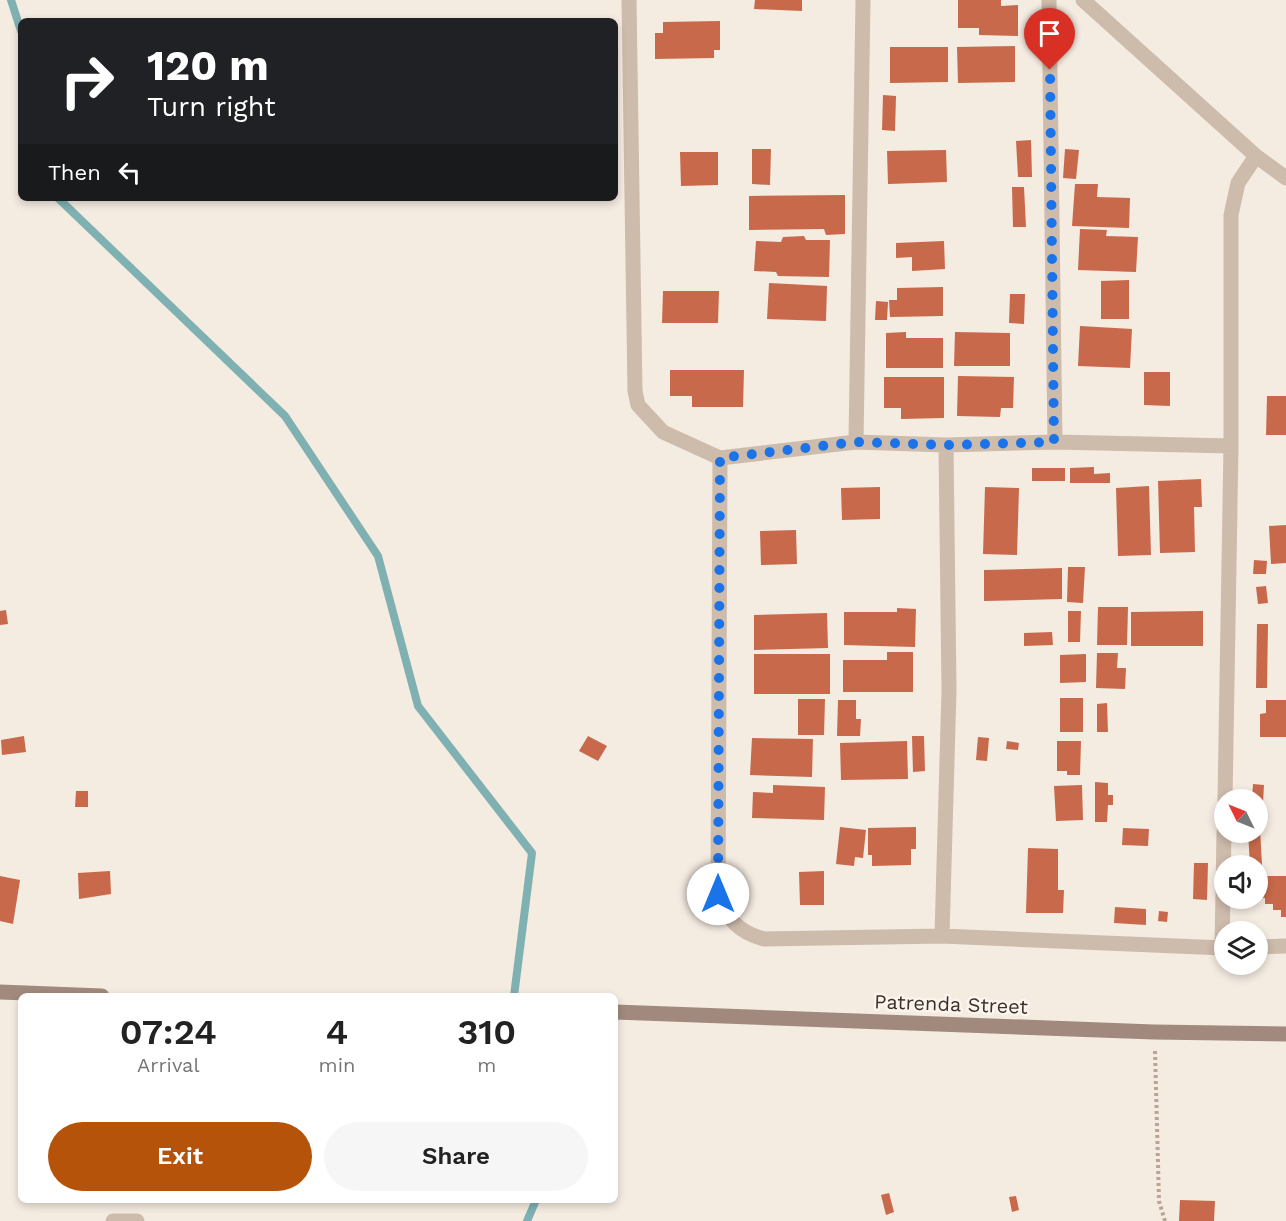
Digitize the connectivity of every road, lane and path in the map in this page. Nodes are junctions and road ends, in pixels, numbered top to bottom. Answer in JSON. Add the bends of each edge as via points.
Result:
{"nodes":[{"id":1,"x":628,"y":0,"type":"edge"},
{"id":2,"x":863,"y":0,"type":"edge"},
{"id":3,"x":1049,"y":0,"type":"edge"},
{"id":4,"x":1083,"y":0,"type":"edge"},
{"id":5,"x":1256,"y":156,"type":"junction"},
{"id":6,"x":1286,"y":178,"type":"edge"},
{"id":7,"x":856,"y":442,"type":"junction"},
{"id":8,"x":1054,"y":442,"type":"junction"},
{"id":9,"x":946,"y":445,"type":"junction"},
{"id":10,"x":1232,"y":446,"type":"junction"},
{"id":11,"x":720,"y":458,"type":"junction"},
{"id":12,"x":1225,"y":789,"type":"edge"},
{"id":13,"x":1224,"y":843,"type":"edge"},
{"id":14,"x":1223,"y":921,"type":"edge"},
{"id":15,"x":942,"y":936,"type":"junction"},
{"id":16,"x":1286,"y":946,"type":"edge"},
{"id":17,"x":1268,"y":947,"type":"edge"},
{"id":18,"x":1214,"y":948,"type":"edge"},
{"id":19,"x":0,"y":992,"type":"edge"},
{"id":20,"x":26,"y":993,"type":"edge"},
{"id":21,"x":618,"y":1012,"type":"edge"},
{"id":22,"x":1154,"y":1032,"type":"junction"},
{"id":23,"x":1286,"y":1034,"type":"edge"},
{"id":24,"x":113,"y":1221,"type":"edge"},
{"id":25,"x":137,"y":1221,"type":"edge"},
{"id":26,"x":1165,"y":1221,"type":"edge"}],
"edges":[{"from":1,"to":11,"type":"street","via":[[635,391],[638,405],[663,432]]},
{"from":2,"to":7,"type":"street"},
{"from":3,"to":8,"type":"street"},
{"from":4,"to":5,"type":"street"},
{"from":5,"to":6,"type":"street"},
{"from":5,"to":10,"type":"street","via":[[1238,183],[1231,215]]},
{"from":7,"to":9,"type":"street"},
{"from":7,"to":11,"type":"street"},
{"from":8,"to":9,"type":"street"},
{"from":8,"to":10,"type":"street"},
{"from":9,"to":15,"type":"street","via":[[949,690]]},
{"from":10,"to":12,"type":"street"},
{"from":11,"to":15,"type":"street","via":[[718,894],[724,912],[746,934],[764,939]]},
{"from":13,"to":14,"type":"street"},
{"from":15,"to":18,"type":"street"},
{"from":16,"to":17,"type":"street"},
{"from":19,"to":20,"type":"street"},
{"from":21,"to":22,"type":"street","name":"Patrenda Street"},
{"from":22,"to":23,"type":"street","name":"Patrenda Street"},
{"from":22,"to":26,"type":"path","via":[[1160,1201]]},
{"from":24,"to":25,"type":"street"}]}
